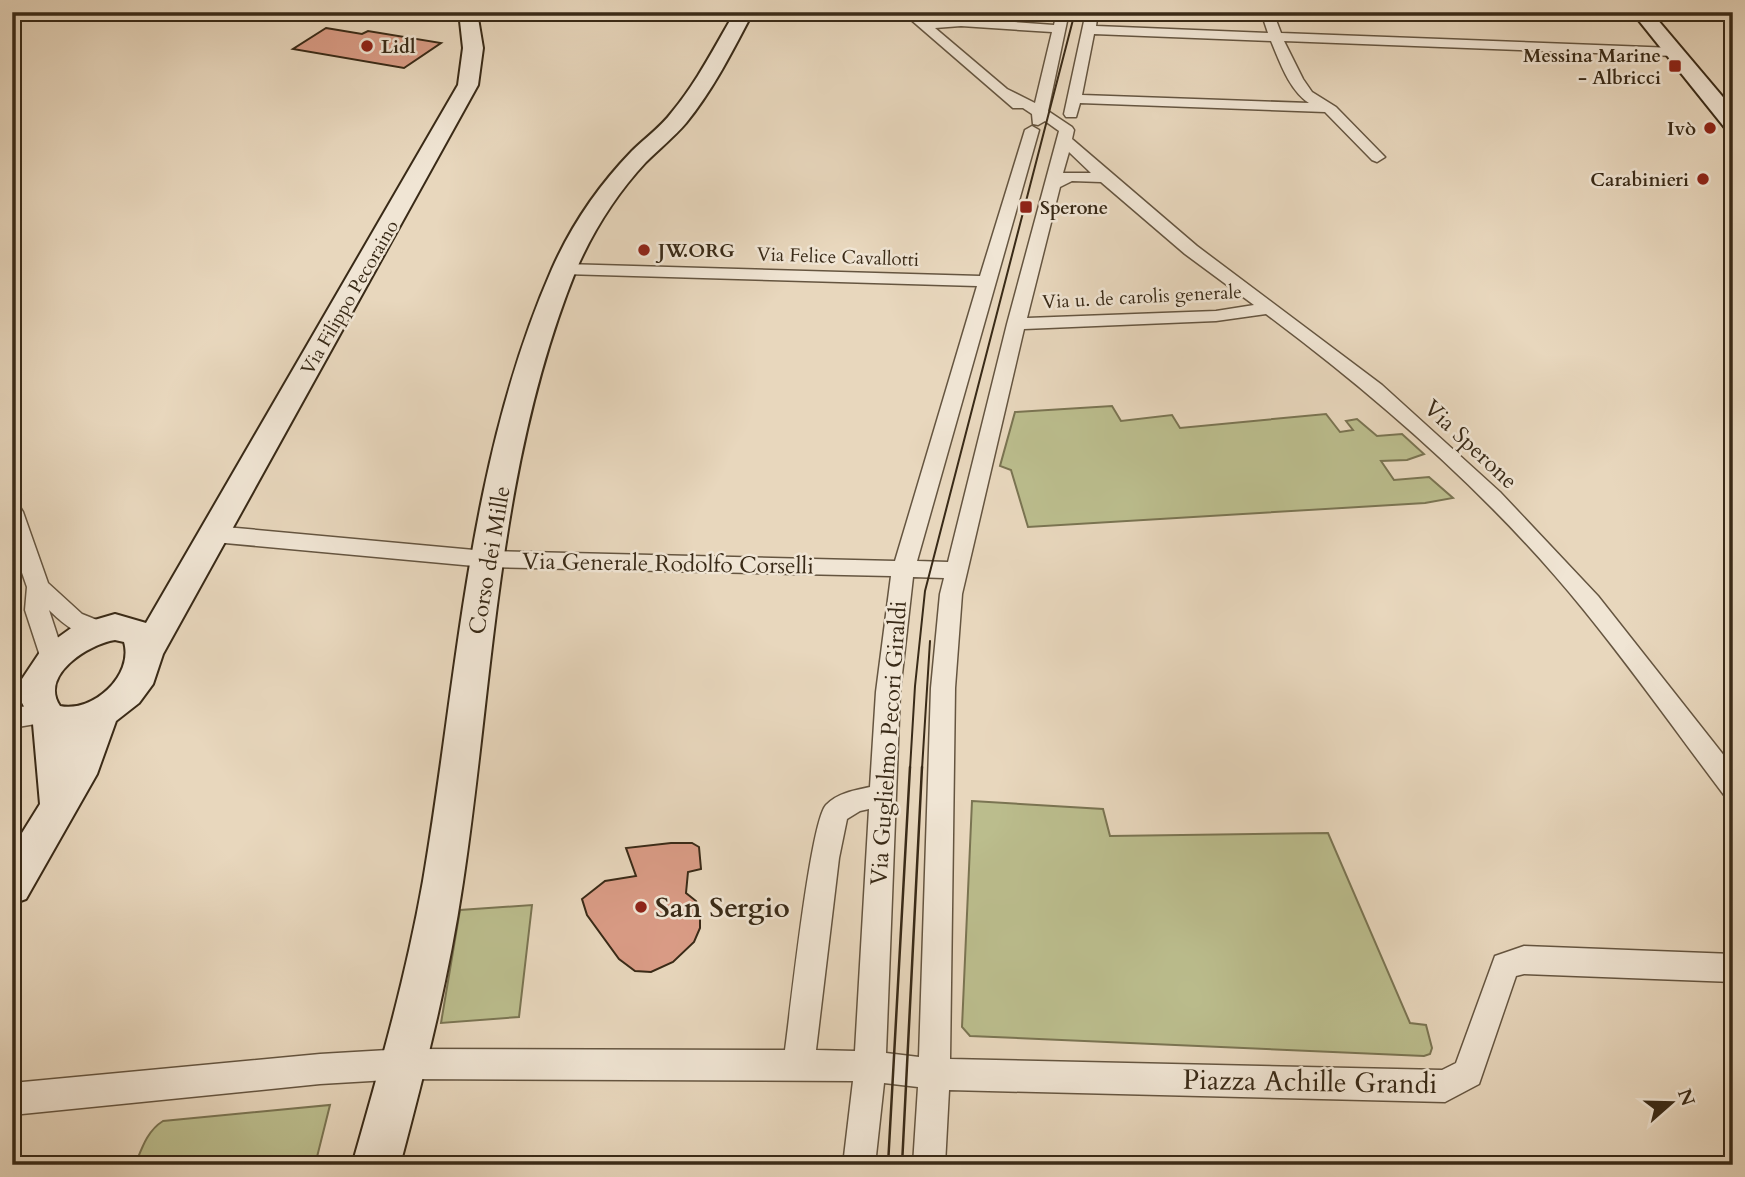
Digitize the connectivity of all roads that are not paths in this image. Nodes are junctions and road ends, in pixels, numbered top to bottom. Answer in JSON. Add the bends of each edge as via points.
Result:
{"nodes":[{"id":1,"x":744,"y":12,"type":"edge"},
{"id":2,"x":908,"y":12,"type":"edge"},
{"id":3,"x":1063,"y":12,"type":"edge"},
{"id":4,"x":1092,"y":12,"type":"edge"},
{"id":5,"x":1267,"y":12,"type":"edge"},
{"id":6,"x":1642,"y":12,"type":"edge"},
{"id":7,"x":457,"y":13,"type":"edge"},
{"id":8,"x":924,"y":25,"type":"junction"},
{"id":9,"x":1058,"y":29,"type":"junction"},
{"id":10,"x":1090,"y":30,"type":"junction"},
{"id":11,"x":1274,"y":35,"type":"junction"},
{"id":12,"x":1674,"y":52,"type":"junction"},
{"id":13,"x":1007,"y":93,"type":"junction"},
{"id":14,"x":1076,"y":99,"type":"junction"},
{"id":15,"x":1328,"y":108,"type":"junction"},
{"id":16,"x":1733,"y":123,"type":"edge"},
{"id":17,"x":1049,"y":130,"type":"junction"},
{"id":18,"x":1377,"y":157,"type":"dead end"},
{"id":19,"x":1097,"y":178,"type":"junction"},
{"id":20,"x":1053,"y":184,"type":"junction"},
{"id":21,"x":1120,"y":192,"type":"junction"},
{"id":22,"x":564,"y":269,"type":"junction"},
{"id":23,"x":986,"y":281,"type":"junction"},
{"id":24,"x":1270,"y":308,"type":"junction"},
{"id":25,"x":1016,"y":324,"type":"junction"},
{"id":26,"x":12,"y":512,"type":"edge"},
{"id":27,"x":214,"y":534,"type":"junction"},
{"id":28,"x":485,"y":559,"type":"junction"},
{"id":29,"x":905,"y":567,"type":"junction"},
{"id":30,"x":956,"y":569,"type":"junction"},
{"id":31,"x":192,"y":573,"type":"junction"},
{"id":32,"x":38,"y":587,"type":"junction"},
{"id":33,"x":107,"y":628,"type":"junction"},
{"id":34,"x":145,"y":654,"type":"junction"},
{"id":35,"x":35,"y":698,"type":"edge"},
{"id":36,"x":100,"y":713,"type":"junction"},
{"id":37,"x":1733,"y":788,"type":"edge"},
{"id":38,"x":881,"y":796,"type":"junction"},
{"id":39,"x":58,"y":805,"type":"junction"},
{"id":40,"x":12,"y":887,"type":"edge"},
{"id":41,"x":1733,"y":968,"type":"edge"},
{"id":42,"x":405,"y":1064,"type":"junction"},
{"id":43,"x":799,"y":1065,"type":"junction"},
{"id":44,"x":870,"y":1066,"type":"junction"},
{"id":45,"x":934,"y":1074,"type":"junction"},
{"id":46,"x":12,"y":1099,"type":"edge"},
{"id":47,"x":376,"y":1165,"type":"edge"},
{"id":48,"x":859,"y":1165,"type":"edge"},
{"id":49,"x":929,"y":1165,"type":"edge"}],
"edges":[{"from":1,"to":22,"type":"street","name":"Corso dei Mille","via":[[678,119],[637,159],[593,213]]},
{"from":2,"to":8,"type":"street"},
{"from":3,"to":9,"type":"street","name":"Via Guglielmo Pecori Giraldi"},
{"from":4,"to":10,"type":"street","name":"Via Guglielmo Pecori Giraldi"},
{"from":5,"to":11,"type":"street"},
{"from":6,"to":12,"type":"street"},
{"from":7,"to":27,"type":"street","name":"Via Filippo Pecoraino","via":[[474,33],[468,85]]},
{"from":8,"to":9,"type":"street","via":[[961,22]]},
{"from":8,"to":13,"type":"street"},
{"from":9,"to":17,"type":"street","name":"Via Guglielmo Pecori Giraldi"},
{"from":10,"to":11,"type":"street"},
{"from":10,"to":14,"type":"street","name":"Via Guglielmo Pecori Giraldi"},
{"from":11,"to":12,"type":"street"},
{"from":11,"to":15,"type":"street","via":[[1301,87]]},
{"from":12,"to":16,"type":"street"},
{"from":13,"to":17,"type":"street"},
{"from":13,"to":17,"type":"street"},
{"from":14,"to":15,"type":"street"},
{"from":14,"to":17,"type":"street","name":"Via Guglielmo Pecori Giraldi"},
{"from":15,"to":18,"type":"street"},
{"from":17,"to":19,"type":"street","name":"Via Sperone"},
{"from":17,"to":20,"type":"street","name":"Via Guglielmo Pecori Giraldi"},
{"from":17,"to":21,"type":"street"},
{"from":17,"to":23,"type":"street","name":"Via Guglielmo Pecori Giraldi"},
{"from":19,"to":20,"type":"street","via":[[1070,176]]},
{"from":19,"to":21,"type":"street","name":"Via Sperone"},
{"from":20,"to":25,"type":"street","name":"Via Guglielmo Pecori Giraldi"},
{"from":21,"to":24,"type":"street","name":"Via Sperone"},
{"from":22,"to":23,"type":"street","name":"Via Felice Cavallotti"},
{"from":22,"to":28,"type":"street","name":"Corso dei Mille","via":[[526,369]]},
{"from":23,"to":29,"type":"street","name":"Via Guglielmo Pecori Giraldi"},
{"from":24,"to":25,"type":"street","name":"Via u. de carolis generale","via":[[1216,316]]},
{"from":24,"to":37,"type":"street","name":"Via Sperone","via":[[1435,442],[1527,533],[1590,602]]},
{"from":25,"to":30,"type":"street","name":"Via Guglielmo Pecori Giraldi"},
{"from":26,"to":32,"type":"street"},
{"from":27,"to":28,"type":"street","name":"Via Generale Rodolfo Corselli"},
{"from":27,"to":31,"type":"street","name":"Via Filippo Pecoraino"},
{"from":28,"to":29,"type":"street","name":"Via Generale Rodolfo Corselli"},
{"from":28,"to":42,"type":"street","name":"Corso dei Mille","via":[[443,883]]},
{"from":29,"to":30,"type":"street","name":"Via Generale Rodolfo Corselli"},
{"from":29,"to":38,"type":"street","name":"Via Guglielmo Pecori Giraldi","via":[[888,692]]},
{"from":30,"to":45,"type":"street","name":"Via Guglielmo Pecori Giraldi","via":[[943,688]]},
{"from":31,"to":33,"type":"street"},
{"from":31,"to":34,"type":"street","name":"Via Filippo Pecoraino"},
{"from":32,"to":33,"type":"street","via":[[74,620]]},
{"from":32,"to":35,"type":"street"},
{"from":33,"to":34,"type":"street","via":[[138,633]]},
{"from":33,"to":35,"type":"street","via":[[72,642]]},
{"from":34,"to":36,"type":"street","via":[[141,672],[128,691]]},
{"from":35,"to":36,"type":"street","via":[[68,722]]},
{"from":35,"to":39,"type":"street"},
{"from":36,"to":39,"type":"street","via":[[78,774]]},
{"from":38,"to":43,"type":"street","via":[[854,801],[835,813],[825,858]]},
{"from":38,"to":44,"type":"street","name":"Via Guglielmo Pecori Giraldi"},
{"from":39,"to":40,"type":"street"},
{"from":41,"to":45,"type":"street","name":"Piazza Achille Grandi","via":[[1524,960],[1505,966],[1468,1073],[1445,1086]]},
{"from":42,"to":43,"type":"street"},
{"from":42,"to":46,"type":"street"},
{"from":42,"to":47,"type":"street","name":"Corso dei Mille"},
{"from":43,"to":44,"type":"street"},
{"from":44,"to":45,"type":"street"},
{"from":44,"to":48,"type":"street","name":"Via Guglielmo Pecori Giraldi"},
{"from":45,"to":49,"type":"street","name":"Via Guglielmo Pecori Giraldi"}]}
